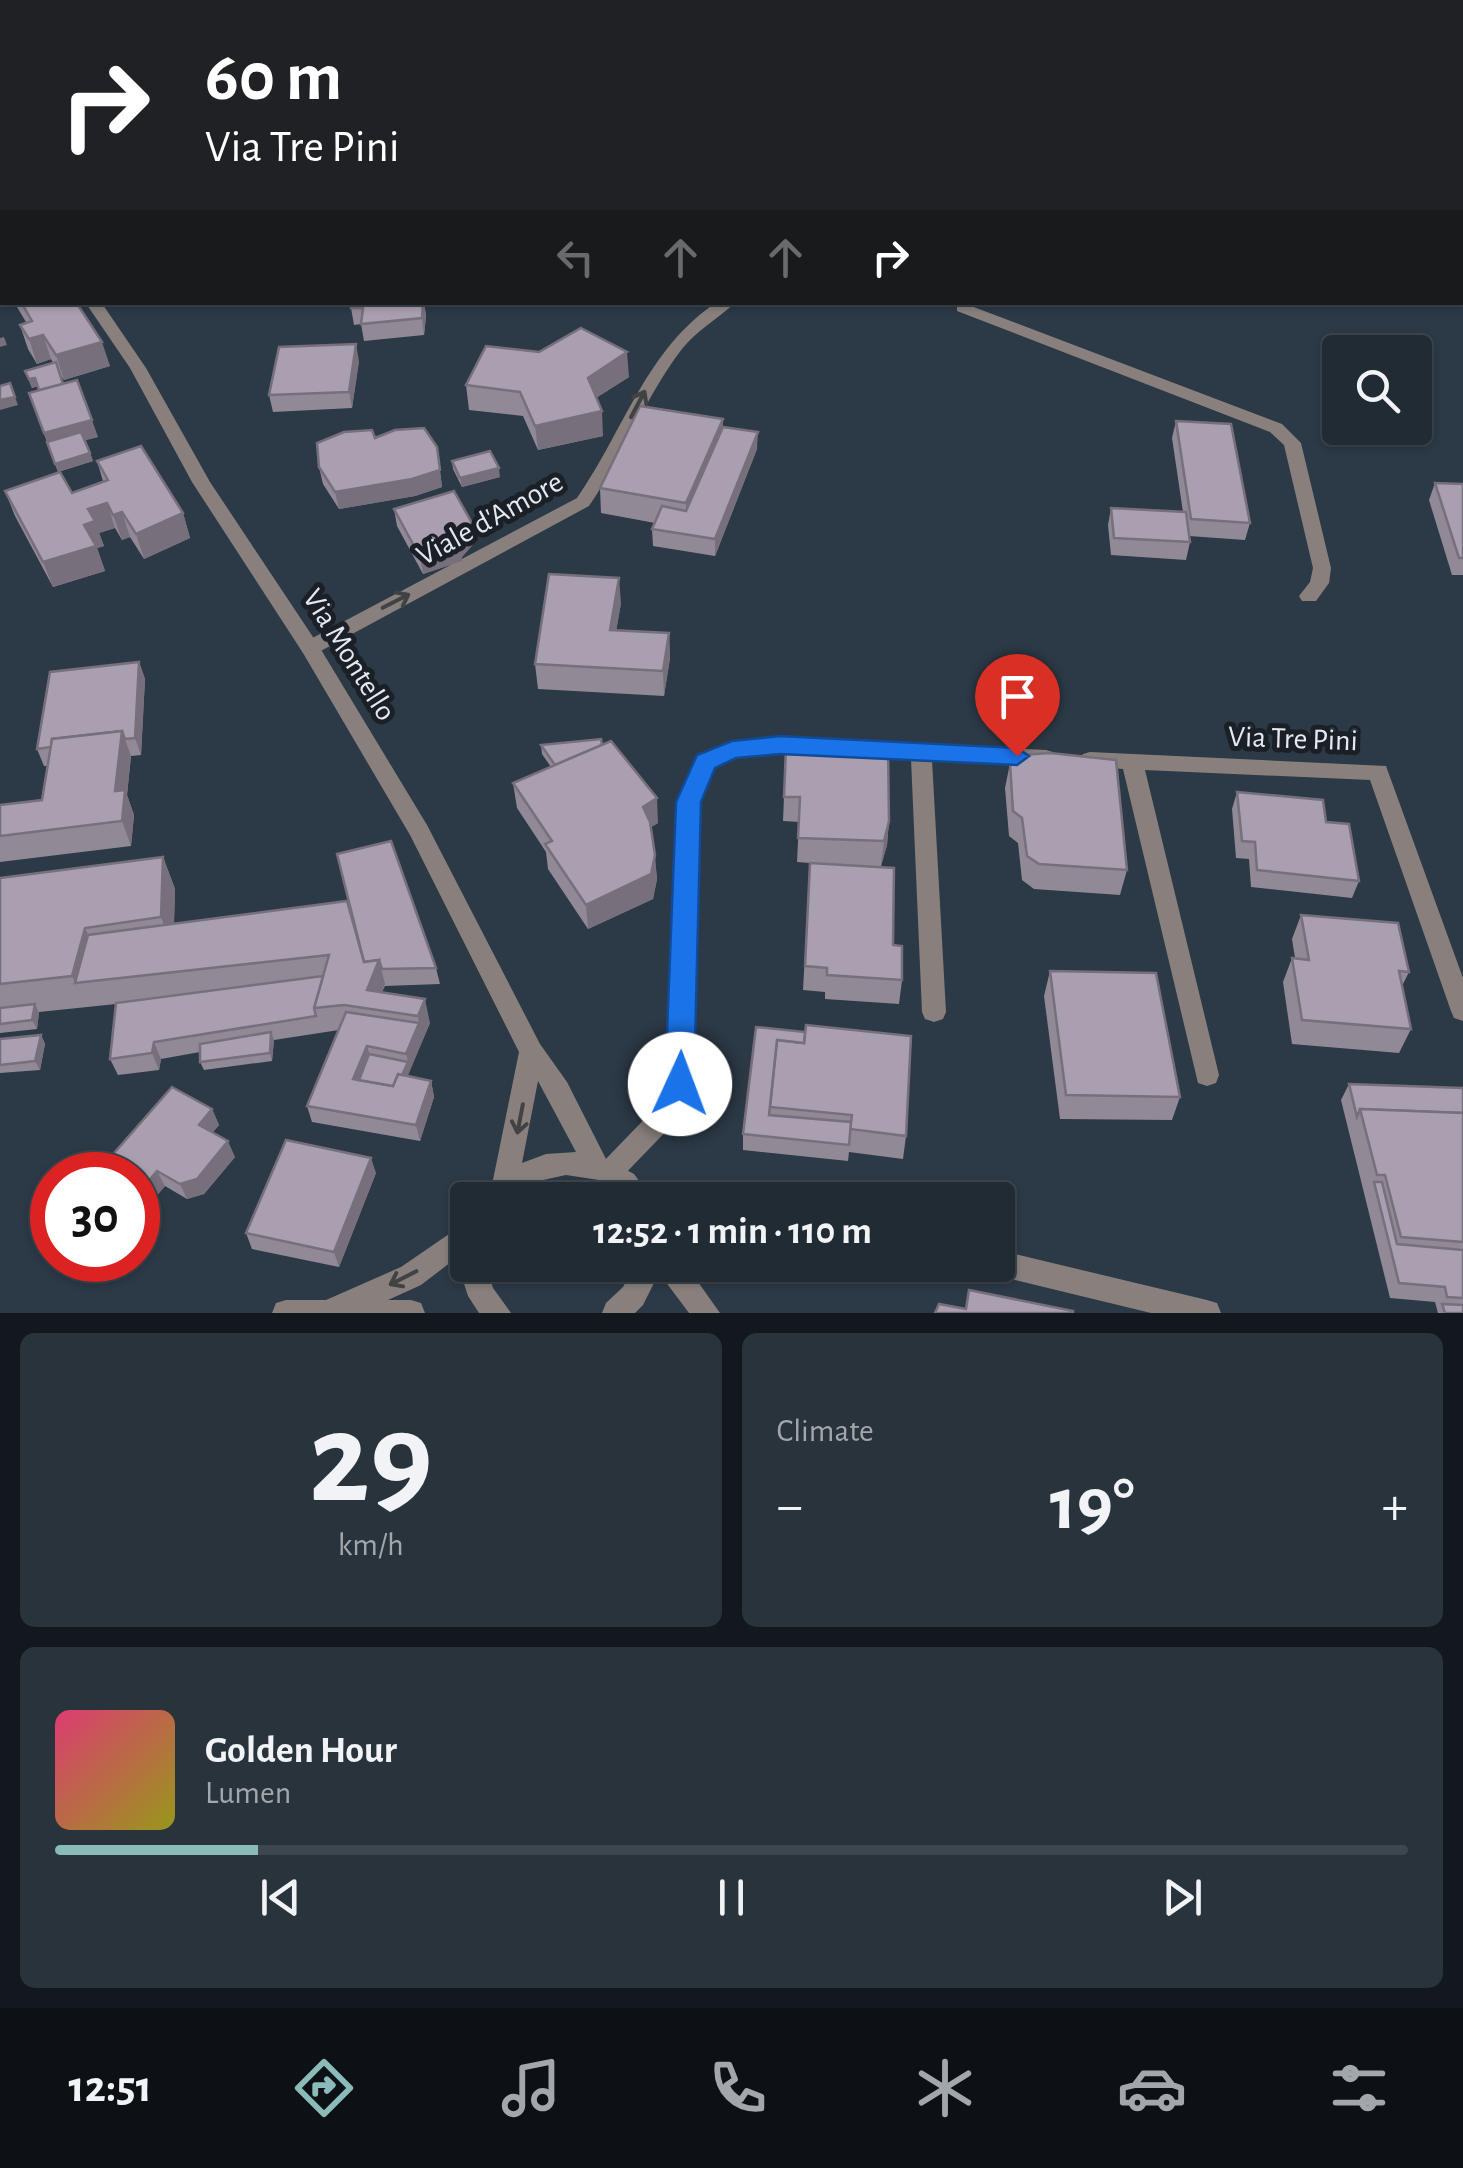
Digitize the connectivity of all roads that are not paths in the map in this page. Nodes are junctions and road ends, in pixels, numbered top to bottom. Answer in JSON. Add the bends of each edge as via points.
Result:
{"nodes":[{"id":1,"x":95,"y":305,"type":"edge"},
{"id":2,"x":722,"y":305,"type":"edge"},
{"id":3,"x":957,"y":305,"type":"edge"},
{"id":4,"x":1309,"y":596,"type":"dead end"},
{"id":5,"x":310,"y":648,"type":"junction"},
{"id":6,"x":921,"y":752,"type":"junction"},
{"id":7,"x":1132,"y":762,"type":"junction"},
{"id":8,"x":1463,"y":1011,"type":"edge"},
{"id":9,"x":934,"y":1012,"type":"dead end"},
{"id":10,"x":532,"y":1052,"type":"junction"},
{"id":11,"x":1207,"y":1075,"type":"dead end"},
{"id":12,"x":603,"y":1169,"type":"junction"},
{"id":13,"x":500,"y":1182,"type":"edge"},
{"id":14,"x":514,"y":1182,"type":"edge"},
{"id":15,"x":625,"y":1182,"type":"edge"},
{"id":16,"x":450,"y":1246,"type":"edge"},
{"id":17,"x":1015,"y":1268,"type":"edge"},
{"id":18,"x":477,"y":1282,"type":"edge"},
{"id":19,"x":641,"y":1282,"type":"edge"},
{"id":20,"x":681,"y":1282,"type":"edge"},
{"id":21,"x":331,"y":1310,"type":"junction"},
{"id":22,"x":286,"y":1313,"type":"edge"},
{"id":23,"x":410,"y":1313,"type":"edge"},
{"id":24,"x":497,"y":1313,"type":"edge"},
{"id":25,"x":616,"y":1313,"type":"edge"},
{"id":26,"x":706,"y":1313,"type":"edge"},
{"id":27,"x":1207,"y":1313,"type":"edge"}],
"edges":[{"from":1,"to":5,"type":"street","name":"Via Montello"},
{"from":5,"to":2,"type":"street","name":"Viale d'Amore","one_way":true,"via":[[582,502],[603,477],[668,353]]},
{"from":3,"to":4,"type":"street","via":[[1276,428],[1292,443],[1322,568]]},
{"from":5,"to":10,"type":"street","name":"Via Montello","via":[[419,831]]},
{"from":6,"to":7,"type":"street","name":"Via Tre Pini"},
{"from":6,"to":9,"type":"street"},
{"from":6,"to":12,"type":"street","name":"Via Tre Pini","via":[[780,745],[732,750],[706,762],[689,802],[680,1084],[668,1112]]},
{"from":7,"to":8,"type":"street","name":"Via Tre Pini","via":[[1378,772]]},
{"from":7,"to":11,"type":"street"},
{"from":10,"to":12,"type":"street","name":"Via Montello"},
{"from":10,"to":13,"type":"street","one_way":true},
{"from":12,"to":14,"type":"street","via":[[558,1162]]},
{"from":12,"to":15,"type":"street"},
{"from":16,"to":21,"type":"street","one_way":true,"via":[[410,1276]]},
{"from":17,"to":27,"type":"street"},
{"from":18,"to":24,"type":"street"},
{"from":19,"to":25,"type":"street"},
{"from":20,"to":26,"type":"street"},
{"from":21,"to":22,"type":"street"},
{"from":21,"to":23,"type":"street"}]}
